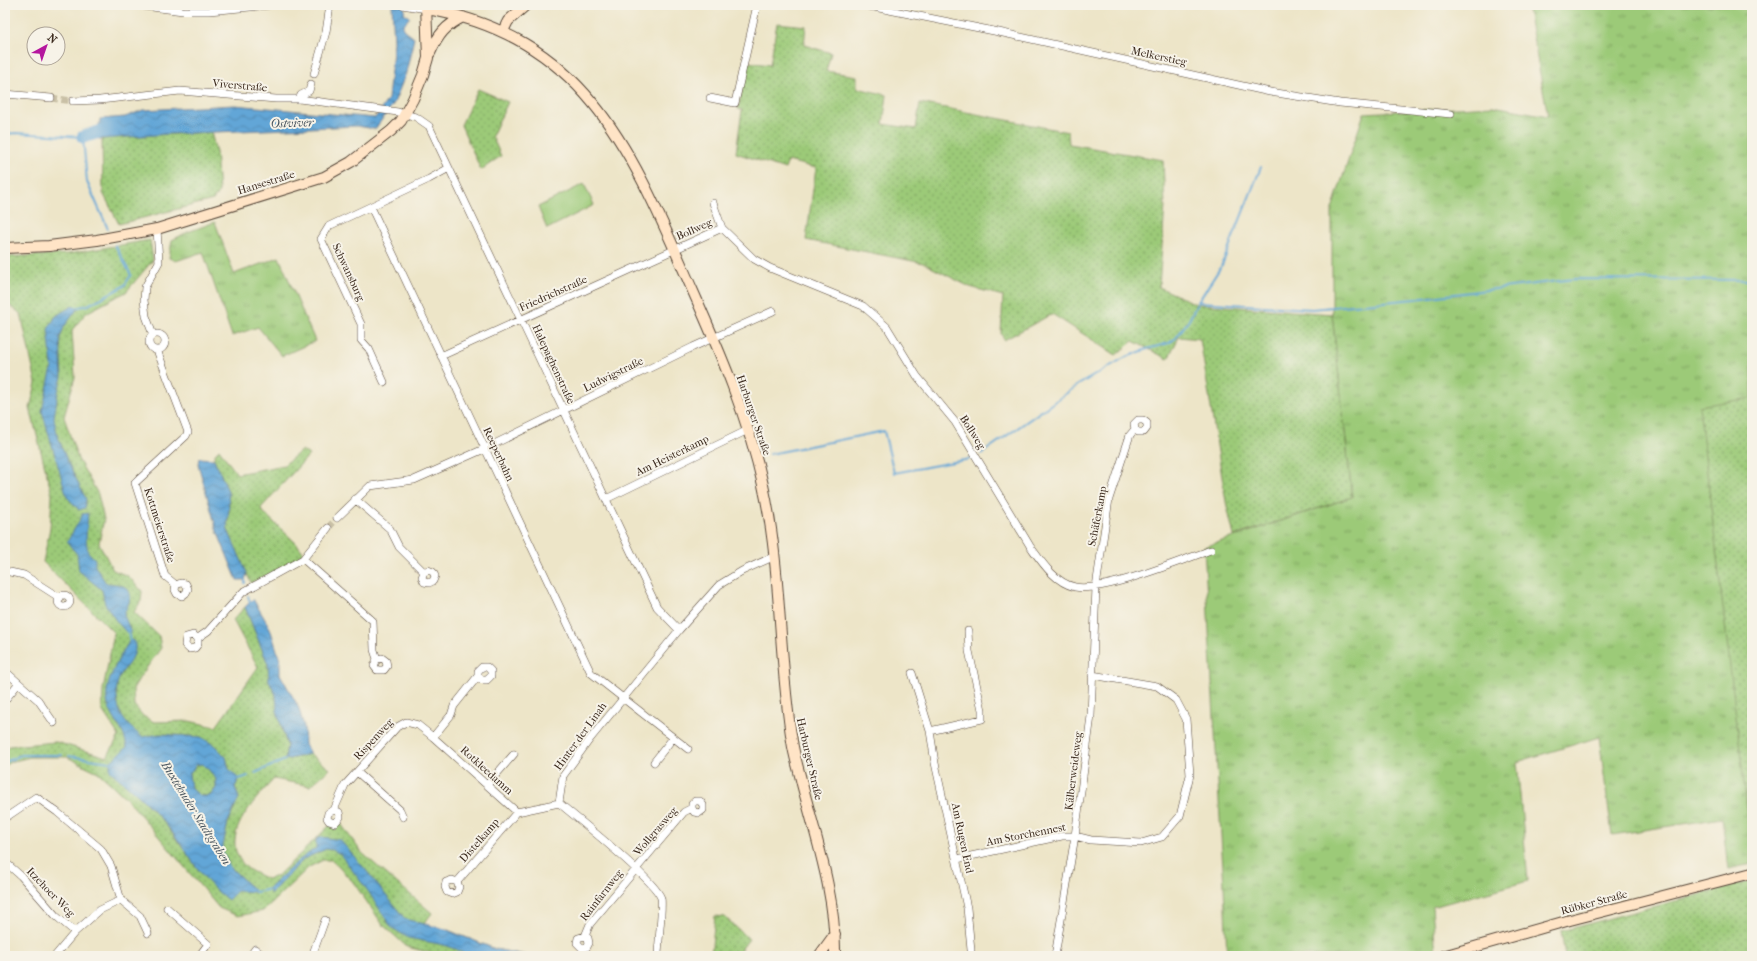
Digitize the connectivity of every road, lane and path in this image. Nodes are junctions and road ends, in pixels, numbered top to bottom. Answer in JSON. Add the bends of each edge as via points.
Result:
{"nodes":[{"id":1,"x":136,"y":5,"type":"edge"},
{"id":2,"x":270,"y":5,"type":"edge"},
{"id":3,"x":330,"y":5,"type":"edge"},
{"id":4,"x":402,"y":5,"type":"edge"},
{"id":5,"x":526,"y":5,"type":"edge"},
{"id":6,"x":757,"y":5,"type":"edge"},
{"id":7,"x":864,"y":5,"type":"edge"},
{"id":8,"x":427,"y":7,"type":"edge"},
{"id":9,"x":208,"y":8,"type":"edge"},
{"id":10,"x":463,"y":17,"type":"junction"},
{"id":11,"x":503,"y":31,"type":"junction"},
{"id":12,"x":428,"y":58,"type":"junction"},
{"id":13,"x":314,"y":74,"type":"dead end"},
{"id":14,"x":311,"y":84,"type":"dead end"},
{"id":15,"x":5,"y":94,"type":"edge"},
{"id":16,"x":51,"y":98,"type":"tunnel mouth"},
{"id":17,"x":710,"y":98,"type":"dead end"},
{"id":18,"x":299,"y":99,"type":"junction"},
{"id":19,"x":73,"y":101,"type":"tunnel mouth"},
{"id":20,"x":405,"y":113,"type":"junction"},
{"id":21,"x":1451,"y":114,"type":"dead end"},
{"id":22,"x":449,"y":168,"type":"junction"},
{"id":23,"x":713,"y":202,"type":"dead end"},
{"id":24,"x":371,"y":207,"type":"junction"},
{"id":25,"x":722,"y":228,"type":"junction"},
{"id":26,"x":157,"y":229,"type":"junction"},
{"id":27,"x":5,"y":248,"type":"edge"},
{"id":28,"x":674,"y":250,"type":"junction"},
{"id":29,"x":773,"y":311,"type":"dead end"},
{"id":30,"x":521,"y":319,"type":"junction"},
{"id":31,"x":153,"y":335,"type":"junction"},
{"id":32,"x":713,"y":337,"type":"junction"},
{"id":33,"x":157,"y":350,"type":"junction"},
{"id":34,"x":441,"y":356,"type":"junction"},
{"id":35,"x":384,"y":382,"type":"dead end"},
{"id":36,"x":563,"y":410,"type":"junction"},
{"id":37,"x":1135,"y":429,"type":"dead end"},
{"id":38,"x":748,"y":430,"type":"junction"},
{"id":39,"x":484,"y":449,"type":"junction"},
{"id":40,"x":355,"y":499,"type":"junction"},
{"id":41,"x":606,"y":499,"type":"junction"},
{"id":42,"x":338,"y":518,"type":"tunnel mouth"},
{"id":43,"x":328,"y":528,"type":"tunnel mouth"},
{"id":44,"x":1211,"y":550,"type":"dead end"},
{"id":45,"x":774,"y":556,"type":"junction"},
{"id":46,"x":302,"y":559,"type":"junction"},
{"id":47,"x":5,"y":571,"type":"edge"},
{"id":48,"x":424,"y":572,"type":"dead end"},
{"id":49,"x":176,"y":585,"type":"dead end"},
{"id":50,"x":1096,"y":587,"type":"junction"},
{"id":51,"x":60,"y":598,"type":"dead end"},
{"id":52,"x":680,"y":630,"type":"junction"},
{"id":53,"x":968,"y":631,"type":"dead end"},
{"id":54,"x":198,"y":638,"type":"dead end"},
{"id":55,"x":377,"y":659,"type":"dead end"},
{"id":56,"x":5,"y":671,"type":"edge"},
{"id":57,"x":912,"y":673,"type":"dead end"},
{"id":58,"x":1092,"y":675,"type":"junction"},
{"id":59,"x":478,"y":676,"type":"dead end"},
{"id":60,"x":18,"y":684,"type":"junction"},
{"id":61,"x":622,"y":699,"type":"junction"},
{"id":62,"x":5,"y":700,"type":"edge"},
{"id":63,"x":54,"y":722,"type":"dead end"},
{"id":64,"x":406,"y":722,"type":"joint"},
{"id":65,"x":930,"y":731,"type":"junction"},
{"id":66,"x":433,"y":737,"type":"junction"},
{"id":67,"x":673,"y":738,"type":"junction"},
{"id":68,"x":688,"y":749,"type":"dead end"},
{"id":69,"x":514,"y":754,"type":"dead end"},
{"id":70,"x":654,"y":762,"type":"dead end"},
{"id":71,"x":357,"y":772,"type":"junction"},
{"id":72,"x":487,"y":785,"type":"junction"},
{"id":73,"x":559,"y":803,"type":"junction"},
{"id":74,"x":692,"y":808,"type":"dead end"},
{"id":75,"x":334,"y":810,"type":"dead end"},
{"id":76,"x":517,"y":812,"type":"junction"},
{"id":77,"x":6,"y":815,"type":"edge"},
{"id":78,"x":403,"y":817,"type":"dead end"},
{"id":79,"x":1075,"y":836,"type":"junction"},
{"id":80,"x":957,"y":859,"type":"junction"},
{"id":81,"x":5,"y":862,"type":"edge"},
{"id":82,"x":636,"y":869,"type":"junction"},
{"id":83,"x":1752,"y":873,"type":"edge"},
{"id":84,"x":457,"y":882,"type":"dead end"},
{"id":85,"x":121,"y":900,"type":"junction"},
{"id":86,"x":167,"y":908,"type":"dead end"},
{"id":87,"x":325,"y":920,"type":"dead end"},
{"id":88,"x":75,"y":932,"type":"junction"},
{"id":89,"x":148,"y":933,"type":"dead end"},
{"id":90,"x":835,"y":934,"type":"junction"},
{"id":91,"x":585,"y":936,"type":"dead end"},
{"id":92,"x":971,"y":950,"type":"dead end"},
{"id":93,"x":54,"y":956,"type":"edge"},
{"id":94,"x":199,"y":956,"type":"edge"},
{"id":95,"x":250,"y":956,"type":"edge"},
{"id":96,"x":264,"y":956,"type":"edge"},
{"id":97,"x":312,"y":956,"type":"edge"},
{"id":98,"x":658,"y":956,"type":"edge"},
{"id":99,"x":819,"y":956,"type":"edge"},
{"id":100,"x":835,"y":956,"type":"edge"},
{"id":101,"x":1055,"y":956,"type":"edge"},
{"id":102,"x":1442,"y":956,"type":"edge"}],
"edges":[{"from":1,"to":9,"type":"street","via":[[183,11]]},
{"from":2,"to":9,"type":"street"},
{"from":3,"to":13,"type":"street","via":[[326,32]]},
{"from":4,"to":8,"type":"street"},
{"from":5,"to":11,"type":"street","via":[[508,21]]},
{"from":6,"to":17,"type":"street","via":[[735,103]]},
{"from":7,"to":21,"type":"street","name":"Melkerstieg","via":[[1270,92],[1340,103]]},
{"from":8,"to":10,"type":"street","name":"Harburger Straße"},
{"from":8,"to":12,"type":"street","name":"Hansestraße"},
{"from":10,"to":11,"type":"street","name":"Harburger Straße"},
{"from":10,"to":12,"type":"street","via":[[445,28],[437,38]]},
{"from":11,"to":28,"type":"street","name":"Harburger Straße","via":[[535,50],[589,97],[632,160]]},
{"from":12,"to":20,"type":"street","name":"Hansestraße"},
{"from":14,"to":18,"type":"street","via":[[309,91]]},
{"from":15,"to":16,"type":"street"},
{"from":18,"to":19,"type":"street","name":"Viverstraße","via":[[180,91]]},
{"from":18,"to":20,"type":"street","name":"Viverstraße"},
{"from":20,"to":22,"type":"street","name":"Halepaghenstraße","via":[[428,126]]},
{"from":20,"to":26,"type":"street","name":"Hansestraße","via":[[380,141],[324,177]]},
{"from":22,"to":24,"type":"street","name":"Schwansburg"},
{"from":22,"to":30,"type":"street","name":"Halepaghenstraße"},
{"from":23,"to":25,"type":"street","name":"Bollweg"},
{"from":24,"to":34,"type":"street","name":"Reeperbahn"},
{"from":24,"to":35,"type":"street","name":"Schwansburg","via":[[329,226],[321,239],[361,324],[360,340],[369,349]]},
{"from":25,"to":28,"type":"street","name":"Bollweg"},
{"from":25,"to":50,"type":"street","name":"Bollweg","via":[[754,258],[770,268],[863,306],[887,327],[917,376],[955,422],[1030,546],[1044,564],[1060,580],[1075,587]]},
{"from":26,"to":27,"type":"street","name":"Hansestraße","via":[[49,246]]},
{"from":26,"to":31,"type":"street","name":"Kottmeierstraße","via":[[159,262],[145,287],[144,300],[146,316]]},
{"from":28,"to":30,"type":"street","name":"Friedrichstraße"},
{"from":28,"to":32,"type":"street","name":"Harburger Straße"},
{"from":29,"to":32,"type":"street","name":"Ludwigstraße"},
{"from":30,"to":34,"type":"street","name":"Friedrichstraße"},
{"from":30,"to":36,"type":"street","name":"Halepaghenstraße"},
{"from":31,"to":33,"type":"street","name":"Kottmeierstraße","via":[[150,345]]},
{"from":31,"to":33,"type":"street","name":"Kottmeierstraße","via":[[161,335],[165,341],[164,347]]},
{"from":32,"to":36,"type":"street","name":"Ludwigstraße"},
{"from":32,"to":38,"type":"street","name":"Harburger Straße"},
{"from":33,"to":49,"type":"street","name":"Kottmeierstraße","via":[[188,432],[135,483],[164,576]]},
{"from":34,"to":39,"type":"street","name":"Reeperbahn"},
{"from":36,"to":39,"type":"street","name":"Ludwigstraße"},
{"from":36,"to":41,"type":"street","name":"Halepaghenstraße"},
{"from":37,"to":50,"type":"street","name":"Schäferkamp","via":[[1130,435],[1109,499]]},
{"from":38,"to":41,"type":"street","name":"Am Heisterkamp"},
{"from":38,"to":45,"type":"street","name":"Harburger Straße","via":[[763,485]]},
{"from":39,"to":40,"type":"street","name":"Ludwigstraße","via":[[414,480],[370,486]]},
{"from":39,"to":61,"type":"street","name":"Reeperbahn","via":[[591,673]]},
{"from":40,"to":42,"type":"street","name":"Ludwigstraße"},
{"from":40,"to":48,"type":"street","via":[[390,530],[399,547]]},
{"from":41,"to":52,"type":"street","name":"Halepaghenstraße","via":[[657,607]]},
{"from":43,"to":46,"type":"street"},
{"from":44,"to":50,"type":"street","name":"Bollweg"},
{"from":45,"to":52,"type":"street","name":"Hinter der Linah","via":[[719,585]]},
{"from":45,"to":90,"type":"street","name":"Harburger Straße","via":[[792,745],[825,868]]},
{"from":46,"to":54,"type":"street","via":[[242,592],[208,631]]},
{"from":46,"to":55,"type":"street","via":[[373,621],[374,650]]},
{"from":47,"to":51,"type":"street","via":[[24,575]]},
{"from":50,"to":58,"type":"street","name":"Kälberweideweg"},
{"from":52,"to":61,"type":"street","name":"Hinter der Linah"},
{"from":53,"to":65,"type":"street","via":[[969,651],[982,719]]},
{"from":56,"to":60,"type":"street"},
{"from":57,"to":65,"type":"street","name":"Am Rugen End"},
{"from":58,"to":79,"type":"street","name":"Kälberweideweg","via":[[1090,716]]},
{"from":58,"to":79,"type":"street","name":"Am Storchennest","via":[[1157,686],[1176,700],[1186,719],[1190,774],[1180,816],[1162,836],[1141,843],[1091,840]]},
{"from":59,"to":66,"type":"street","via":[[454,706],[452,715]]},
{"from":60,"to":62,"type":"street"},
{"from":60,"to":63,"type":"street","via":[[38,700]]},
{"from":61,"to":67,"type":"street","name":"Reeperbahn"},
{"from":61,"to":73,"type":"street","name":"Hinter der Linah","via":[[563,776]]},
{"from":64,"to":66,"type":"street","name":"Rotkleedamm","via":[[418,726]]},
{"from":64,"to":71,"type":"street","name":"Rispenweg","via":[[397,727]]},
{"from":65,"to":80,"type":"street","name":"Am Rugen End"},
{"from":66,"to":72,"type":"street","name":"Rotkleedamm"},
{"from":67,"to":68,"type":"street","name":"Reeperbahn"},
{"from":67,"to":70,"type":"street"},
{"from":69,"to":72,"type":"street"},
{"from":71,"to":75,"type":"street","name":"Rispenweg","via":[[345,785]]},
{"from":71,"to":78,"type":"street","name":"Rispenweg","via":[[400,810]]},
{"from":72,"to":76,"type":"street","name":"Rotkleedamm"},
{"from":73,"to":76,"type":"street"},
{"from":73,"to":82,"type":"street"},
{"from":74,"to":82,"type":"street","name":"Wollgrasweg","via":[[684,812]]},
{"from":76,"to":84,"type":"street","name":"Distelkamp"},
{"from":77,"to":85,"type":"street","via":[[36,798],[57,812],[101,849],[111,866]]},
{"from":79,"to":80,"type":"street","name":"Am Storchennest","via":[[1062,836]]},
{"from":79,"to":101,"type":"street","name":"Kälberweideweg"},
{"from":80,"to":92,"type":"street","name":"Am Rugen End","via":[[967,908]]},
{"from":81,"to":88,"type":"street","name":"Itzehoer Weg","via":[[21,876],[56,916]]},
{"from":82,"to":91,"type":"street","name":"Rainfarnweg","via":[[590,924]]},
{"from":82,"to":98,"type":"street","via":[[656,889],[661,899]]},
{"from":83,"to":102,"type":"street","name":"Rübker Straße"},
{"from":85,"to":88,"type":"street","name":"Itzehoer Weg","via":[[100,910]]},
{"from":85,"to":89,"type":"street","via":[[140,916]]},
{"from":86,"to":94,"type":"street","via":[[208,944]]},
{"from":87,"to":97,"type":"street"},
{"from":88,"to":93,"type":"street"},
{"from":90,"to":99,"type":"street"},
{"from":90,"to":100,"type":"street","name":"Harburger Straße"},
{"from":95,"to":96,"type":"street","via":[[255,949]]}]}
